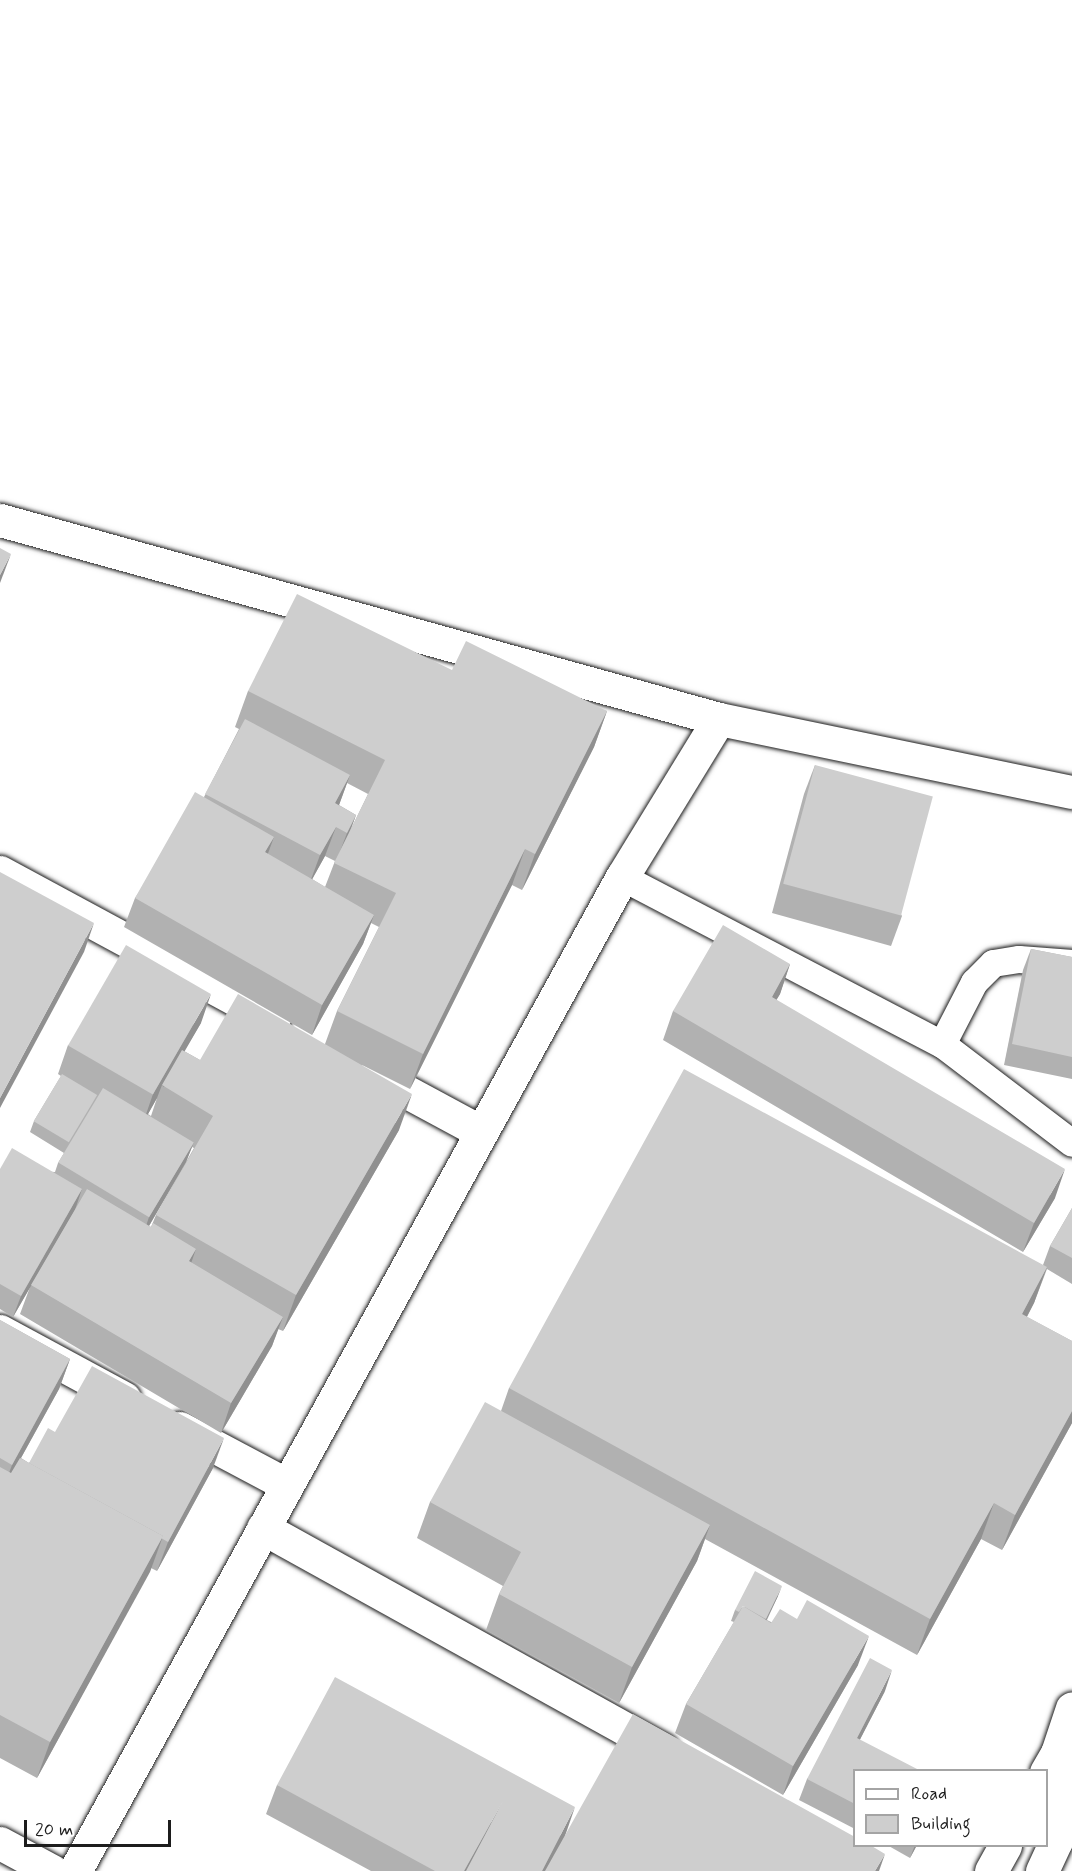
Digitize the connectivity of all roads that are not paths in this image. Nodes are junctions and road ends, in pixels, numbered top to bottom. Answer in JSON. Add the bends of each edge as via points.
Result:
{"nodes":[{"id":1,"x":0,"y":520,"type":"edge"},
{"id":2,"x":719,"y":719,"type":"junction"},
{"id":3,"x":1072,"y":792,"type":"edge"},
{"id":4,"x":0,"y":872,"type":"edge"},
{"id":5,"x":622,"y":877,"type":"junction"},
{"id":6,"x":1072,"y":963,"type":"edge"},
{"id":7,"x":303,"y":1036,"type":"edge"},
{"id":8,"x":942,"y":1044,"type":"junction"},
{"id":9,"x":345,"y":1059,"type":"edge"},
{"id":10,"x":481,"y":1132,"type":"junction"},
{"id":11,"x":1072,"y":1143,"type":"edge"},
{"id":12,"x":0,"y":1330,"type":"edge"},
{"id":13,"x":287,"y":1485,"type":"junction"},
{"id":14,"x":263,"y":1528,"type":"junction"},
{"id":15,"x":1072,"y":1708,"type":"edge"},
{"id":16,"x":1052,"y":1762,"type":"edge"},
{"id":17,"x":691,"y":1766,"type":"edge"},
{"id":18,"x":0,"y":1843,"type":"edge"},
{"id":19,"x":1004,"y":1847,"type":"edge"},
{"id":20,"x":52,"y":1871,"type":"edge"},
{"id":21,"x":75,"y":1871,"type":"edge"},
{"id":22,"x":991,"y":1871,"type":"edge"},
{"id":23,"x":1042,"y":1871,"type":"edge"}],
"edges":[{"from":1,"to":2,"type":"street"},
{"from":2,"to":3,"type":"street"},
{"from":2,"to":5,"type":"street"},
{"from":4,"to":7,"type":"street"},
{"from":5,"to":8,"type":"lane"},
{"from":5,"to":10,"type":"street"},
{"from":6,"to":8,"type":"lane","via":[[1018,959],[993,963],[974,982]]},
{"from":8,"to":11,"type":"lane"},
{"from":9,"to":10,"type":"street"},
{"from":10,"to":13,"type":"street"},
{"from":12,"to":13,"type":"street"},
{"from":13,"to":14,"type":"street"},
{"from":14,"to":17,"type":"street"},
{"from":14,"to":21,"type":"street"},
{"from":15,"to":16,"type":"street"},
{"from":16,"to":23,"type":"street","via":[[1056,1841]]},
{"from":18,"to":20,"type":"street"},
{"from":19,"to":22,"type":"street"}]}
